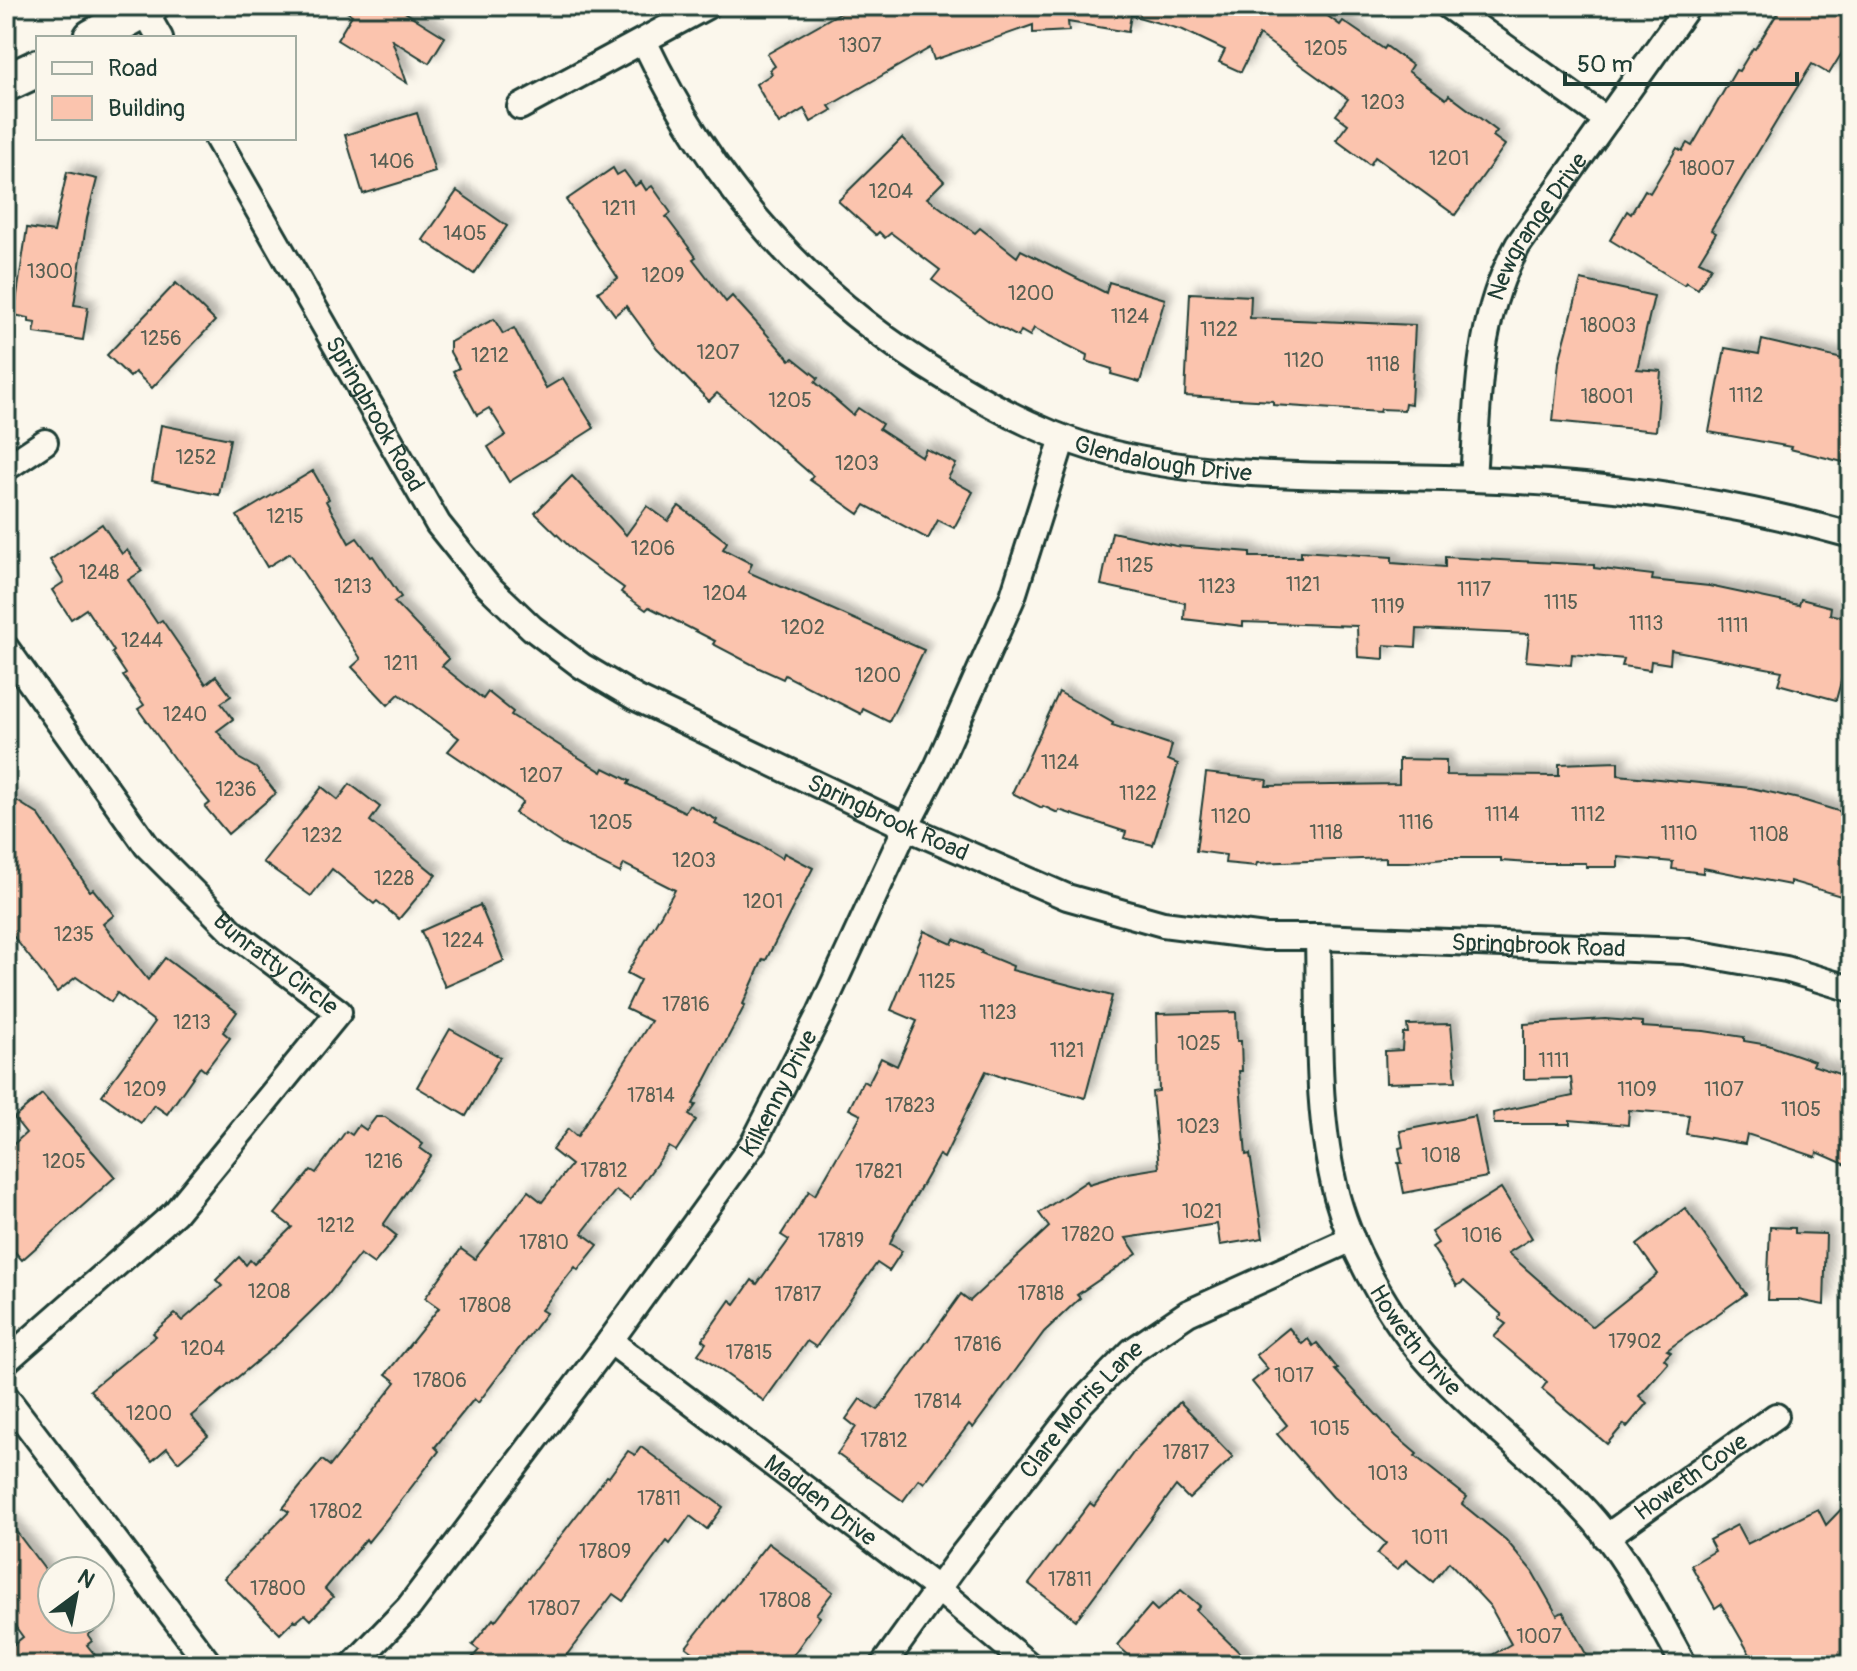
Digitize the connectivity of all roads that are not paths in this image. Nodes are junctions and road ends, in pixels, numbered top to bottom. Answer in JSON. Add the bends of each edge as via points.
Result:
{"nodes":[{"id":1,"x":707,"y":6,"type":"edge"},
{"id":2,"x":1448,"y":6,"type":"edge"},
{"id":3,"x":1688,"y":6,"type":"edge"},
{"id":4,"x":151,"y":18,"type":"edge"},
{"id":5,"x":98,"y":36,"type":"edge"},
{"id":6,"x":644,"y":41,"type":"junction"},
{"id":7,"x":36,"y":69,"type":"edge"},
{"id":8,"x":6,"y":83,"type":"edge"},
{"id":9,"x":520,"y":107,"type":"dead end"},
{"id":10,"x":1607,"y":120,"type":"junction"},
{"id":11,"x":218,"y":140,"type":"edge"},
{"id":12,"x":1063,"y":438,"type":"junction"},
{"id":13,"x":45,"y":442,"type":"dead end"},
{"id":14,"x":6,"y":468,"type":"edge"},
{"id":15,"x":1473,"y":479,"type":"junction"},
{"id":16,"x":1851,"y":535,"type":"edge"},
{"id":17,"x":6,"y":648,"type":"edge"},
{"id":18,"x":906,"y":827,"type":"junction"},
{"id":19,"x":1318,"y":937,"type":"junction"},
{"id":20,"x":1851,"y":989,"type":"edge"},
{"id":21,"x":1352,"y":1239,"type":"junction"},
{"id":22,"x":610,"y":1341,"type":"junction"},
{"id":23,"x":6,"y":1361,"type":"edge"},
{"id":24,"x":6,"y":1397,"type":"edge"},
{"id":25,"x":1776,"y":1416,"type":"dead end"},
{"id":26,"x":1606,"y":1537,"type":"junction"},
{"id":27,"x":938,"y":1589,"type":"junction"},
{"id":28,"x":210,"y":1665,"type":"edge"},
{"id":29,"x":353,"y":1665,"type":"edge"},
{"id":30,"x":883,"y":1665,"type":"edge"},
{"id":31,"x":1029,"y":1665,"type":"edge"},
{"id":32,"x":1684,"y":1665,"type":"edge"}],
"edges":[{"from":1,"to":6,"type":"street"},
{"from":2,"to":10,"type":"street"},
{"from":3,"to":10,"type":"street","name":"Newgrange Drive"},
{"from":4,"to":5,"type":"street"},
{"from":6,"to":9,"type":"street"},
{"from":6,"to":12,"type":"street","name":"Glendalough Drive","via":[[701,145],[793,261],[852,315],[911,358],[1000,411]]},
{"from":7,"to":8,"type":"street"},
{"from":10,"to":15,"type":"street","name":"Newgrange Drive","via":[[1502,275],[1483,344]]},
{"from":11,"to":18,"type":"street","name":"Springbrook Road","via":[[438,524],[487,585],[582,666],[636,698]]},
{"from":12,"to":15,"type":"street","name":"Glendalough Drive","via":[[1112,453],[1257,475]]},
{"from":12,"to":18,"type":"street","name":"Kilkenny Drive","via":[[1013,596]]},
{"from":13,"to":14,"type":"street"},
{"from":15,"to":16,"type":"street","name":"Glendalough Drive","via":[[1676,495]]},
{"from":17,"to":23,"type":"street","name":"Bunratty Circle","via":[[147,846],[234,933],[339,1012],[175,1213]]},
{"from":18,"to":19,"type":"street","name":"Springbrook Road","via":[[1067,897],[1163,924],[1265,937]]},
{"from":18,"to":22,"type":"street","name":"Kilkenny Drive","via":[[754,1142]]},
{"from":19,"to":20,"type":"street","name":"Springbrook Road","via":[[1684,951],[1786,969]]},
{"from":19,"to":21,"type":"street","name":"Howeth Drive","via":[[1323,1118],[1337,1197]]},
{"from":21,"to":26,"type":"street","name":"Howeth Drive","via":[[1389,1310],[1438,1373],[1579,1504]]},
{"from":21,"to":27,"type":"street","name":"Clare Morris Lane","via":[[1188,1313],[1132,1351],[1081,1403]]},
{"from":22,"to":27,"type":"street","name":"Madden Drive"},
{"from":22,"to":29,"type":"street","name":"Kilkenny Drive","via":[[409,1607]]},
{"from":24,"to":28,"type":"street"},
{"from":25,"to":26,"type":"street","name":"Howeth Cove"},
{"from":26,"to":32,"type":"street","name":"Howeth Drive","via":[[1630,1567]]},
{"from":27,"to":30,"type":"street","name":"Clare Morris Lane"},
{"from":27,"to":31,"type":"street","name":"Madden Drive"}]}
